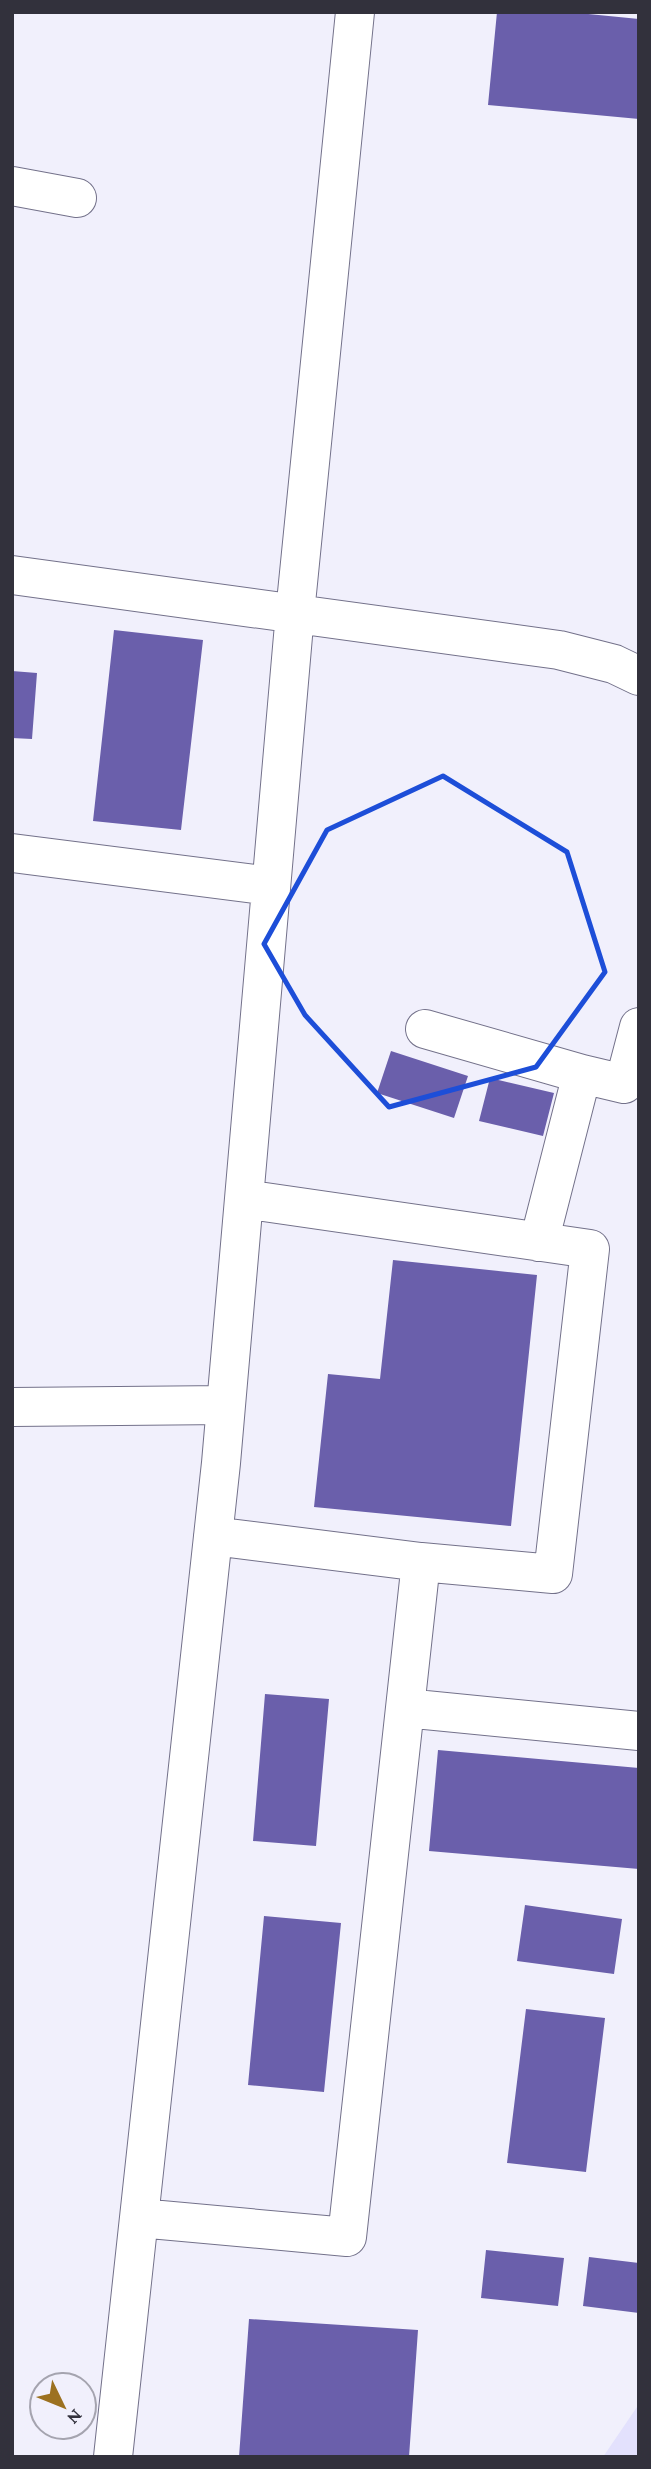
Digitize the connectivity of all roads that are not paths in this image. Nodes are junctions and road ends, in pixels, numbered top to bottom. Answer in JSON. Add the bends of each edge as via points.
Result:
{"nodes":[{"id":1,"x":355,"y":12,"type":"edge"},
{"id":2,"x":12,"y":186,"type":"edge"},
{"id":3,"x":77,"y":198,"type":"dead end"},
{"id":4,"x":12,"y":575,"type":"edge"},
{"id":5,"x":295,"y":613,"type":"junction"},
{"id":6,"x":639,"y":676,"type":"edge"},
{"id":7,"x":12,"y":853,"type":"edge"},
{"id":8,"x":271,"y":886,"type":"junction"},
{"id":9,"x":639,"y":1027,"type":"edge"},
{"id":10,"x":425,"y":1029,"type":"dead end"},
{"id":11,"x":582,"y":1074,"type":"junction"},
{"id":12,"x":244,"y":1199,"type":"junction"},
{"id":13,"x":539,"y":1242,"type":"junction"},
{"id":14,"x":226,"y":1405,"type":"junction"},
{"id":15,"x":12,"y":1407,"type":"edge"},
{"id":16,"x":213,"y":1536,"type":"junction"},
{"id":17,"x":421,"y":1562,"type":"junction"},
{"id":18,"x":405,"y":1708,"type":"junction"},
{"id":19,"x":639,"y":1731,"type":"edge"},
{"id":20,"x":139,"y":2218,"type":"junction"},
{"id":21,"x":113,"y":2457,"type":"edge"}],
"edges":[{"from":1,"to":5,"type":"street"},
{"from":2,"to":3,"type":"street"},
{"from":4,"to":5,"type":"street"},
{"from":5,"to":6,"type":"street","via":[[559,650],[614,664]]},
{"from":5,"to":8,"type":"street"},
{"from":7,"to":8,"type":"street"},
{"from":8,"to":12,"type":"street"},
{"from":9,"to":11,"type":"street","via":[[624,1084]]},
{"from":10,"to":11,"type":"street"},
{"from":11,"to":13,"type":"street"},
{"from":12,"to":13,"type":"street"},
{"from":12,"to":14,"type":"street"},
{"from":13,"to":17,"type":"street","via":[[590,1249],[552,1574]]},
{"from":14,"to":15,"type":"street"},
{"from":14,"to":16,"type":"street"},
{"from":16,"to":17,"type":"street"},
{"from":16,"to":20,"type":"street"},
{"from":17,"to":18,"type":"street"},
{"from":18,"to":19,"type":"street"},
{"from":18,"to":20,"type":"street","via":[[346,2237]]},
{"from":20,"to":21,"type":"street"}]}
